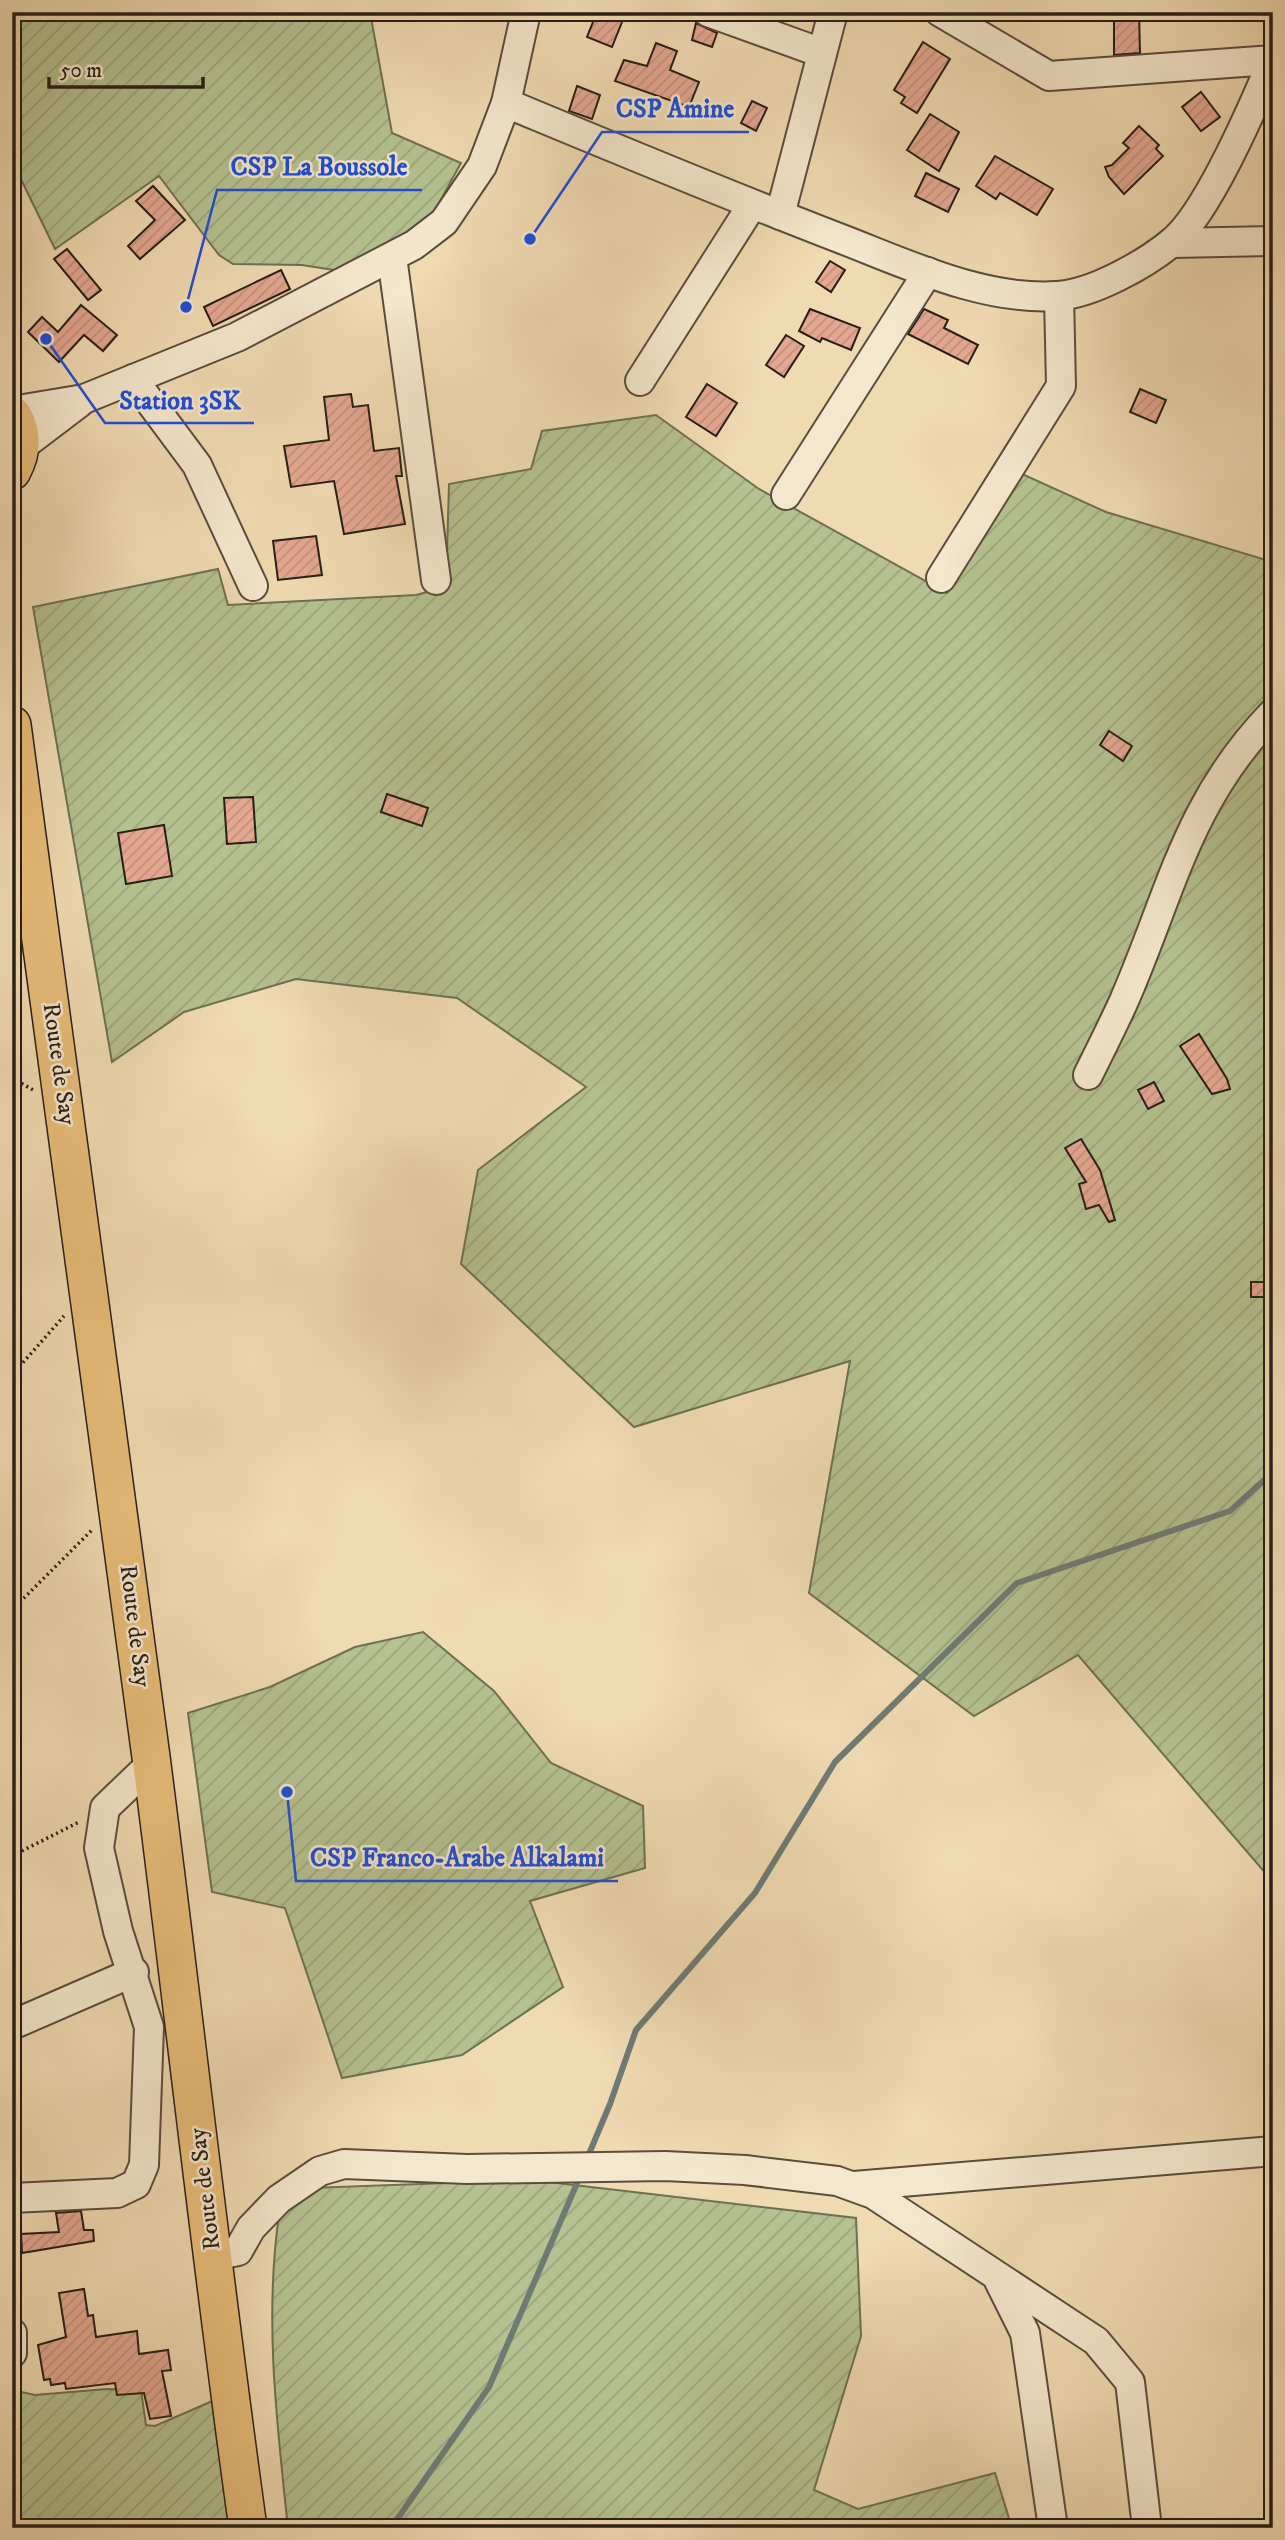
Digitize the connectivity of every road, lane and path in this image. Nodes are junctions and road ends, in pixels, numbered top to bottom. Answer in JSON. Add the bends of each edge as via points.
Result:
{"nodes":[{"id":1,"x":526,"y":12,"type":"edge"},
{"id":2,"x":708,"y":12,"type":"edge"},
{"id":3,"x":833,"y":12,"type":"edge"},
{"id":4,"x":940,"y":12,"type":"edge"},
{"id":5,"x":822,"y":53,"type":"junction"},
{"id":6,"x":1272,"y":66,"type":"edge"},
{"id":7,"x":506,"y":103,"type":"junction"},
{"id":8,"x":751,"y":205,"type":"junction"},
{"id":9,"x":780,"y":215,"type":"junction"},
{"id":10,"x":1273,"y":241,"type":"edge"},
{"id":11,"x":1172,"y":243,"type":"junction"},
{"id":12,"x":392,"y":257,"type":"junction"},
{"id":13,"x":928,"y":272,"type":"junction"},
{"id":14,"x":1059,"y":296,"type":"junction"},
{"id":15,"x":133,"y":379,"type":"junction"},
{"id":16,"x":640,"y":381,"type":"dead end"},
{"id":17,"x":14,"y":436,"type":"edge"},
{"id":18,"x":786,"y":495,"type":"dead end"},
{"id":19,"x":942,"y":578,"type":"dead end"},
{"id":20,"x":436,"y":580,"type":"dead end"},
{"id":21,"x":253,"y":586,"type":"dead end"},
{"id":22,"x":1273,"y":713,"type":"edge"},
{"id":23,"x":12,"y":725,"type":"edge"},
{"id":24,"x":1088,"y":1075,"type":"dead end"},
{"id":25,"x":91,"y":1285,"type":"junction"},
{"id":26,"x":12,"y":1375,"type":"edge"},
{"id":27,"x":119,"y":1503,"type":"junction"},
{"id":28,"x":12,"y":1610,"type":"edge"},
{"id":29,"x":152,"y":1762,"type":"junction"},
{"id":30,"x":105,"y":1808,"type":"junction"},
{"id":31,"x":12,"y":1856,"type":"edge"},
{"id":32,"x":134,"y":1972,"type":"junction"},
{"id":33,"x":12,"y":2025,"type":"edge"},
{"id":34,"x":1273,"y":2151,"type":"edge"},
{"id":35,"x":853,"y":2186,"type":"junction"},
{"id":36,"x":12,"y":2198,"type":"edge"},
{"id":37,"x":213,"y":2256,"type":"junction"},
{"id":38,"x":998,"y":2278,"type":"junction"},
{"id":39,"x":12,"y":2333,"type":"edge"},
{"id":40,"x":12,"y":2353,"type":"edge"},
{"id":41,"x":248,"y":2528,"type":"edge"},
{"id":42,"x":1053,"y":2528,"type":"edge"},
{"id":43,"x":1146,"y":2528,"type":"edge"}],
"edges":[{"from":1,"to":7,"type":"street"},
{"from":2,"to":5,"type":"street"},
{"from":3,"to":5,"type":"street"},
{"from":4,"to":6,"type":"street","via":[[1049,76]]},
{"from":5,"to":9,"type":"street"},
{"from":6,"to":11,"type":"street","via":[[1213,187]]},
{"from":7,"to":8,"type":"street"},
{"from":7,"to":12,"type":"street","via":[[482,166],[462,198],[444,222]]},
{"from":8,"to":9,"type":"street"},
{"from":8,"to":16,"type":"street"},
{"from":9,"to":13,"type":"street"},
{"from":10,"to":11,"type":"street"},
{"from":11,"to":14,"type":"street","via":[[1100,285]]},
{"from":12,"to":15,"type":"street","via":[[237,337]]},
{"from":12,"to":20,"type":"street"},
{"from":13,"to":14,"type":"street","via":[[981,288]]},
{"from":13,"to":18,"type":"street"},
{"from":14,"to":19,"type":"street","via":[[1061,386]]},
{"from":15,"to":17,"type":"street"},
{"from":15,"to":21,"type":"street","via":[[197,465]]},
{"from":22,"to":24,"type":"street","via":[[1241,747],[1192,826],[1123,1003]]},
{"from":23,"to":25,"type":"main road","name":"Route de Say"},
{"from":25,"to":26,"type":"path"},
{"from":25,"to":27,"type":"main road","name":"Route de Say"},
{"from":27,"to":28,"type":"path"},
{"from":27,"to":29,"type":"main road","name":"Route de Say"},
{"from":29,"to":30,"type":"street"},
{"from":29,"to":37,"type":"main road","name":"Route de Say"},
{"from":30,"to":31,"type":"path"},
{"from":30,"to":32,"type":"street","via":[[99,1848],[118,1931]]},
{"from":32,"to":33,"type":"street"},
{"from":32,"to":36,"type":"street","via":[[149,2026],[144,2165],[135,2184],[117,2193]]},
{"from":34,"to":35,"type":"street"},
{"from":35,"to":37,"type":"street","via":[[745,2170],[665,2166],[467,2169],[345,2164],[320,2171],[279,2199],[251,2228],[238,2251]]},
{"from":35,"to":38,"type":"street","via":[[873,2194]]},
{"from":37,"to":41,"type":"main road","name":"Route de Say"},
{"from":38,"to":42,"type":"street","via":[[1025,2333]]},
{"from":38,"to":43,"type":"street","via":[[1096,2342],[1130,2382]]},
{"from":39,"to":40,"type":"street"}]}
